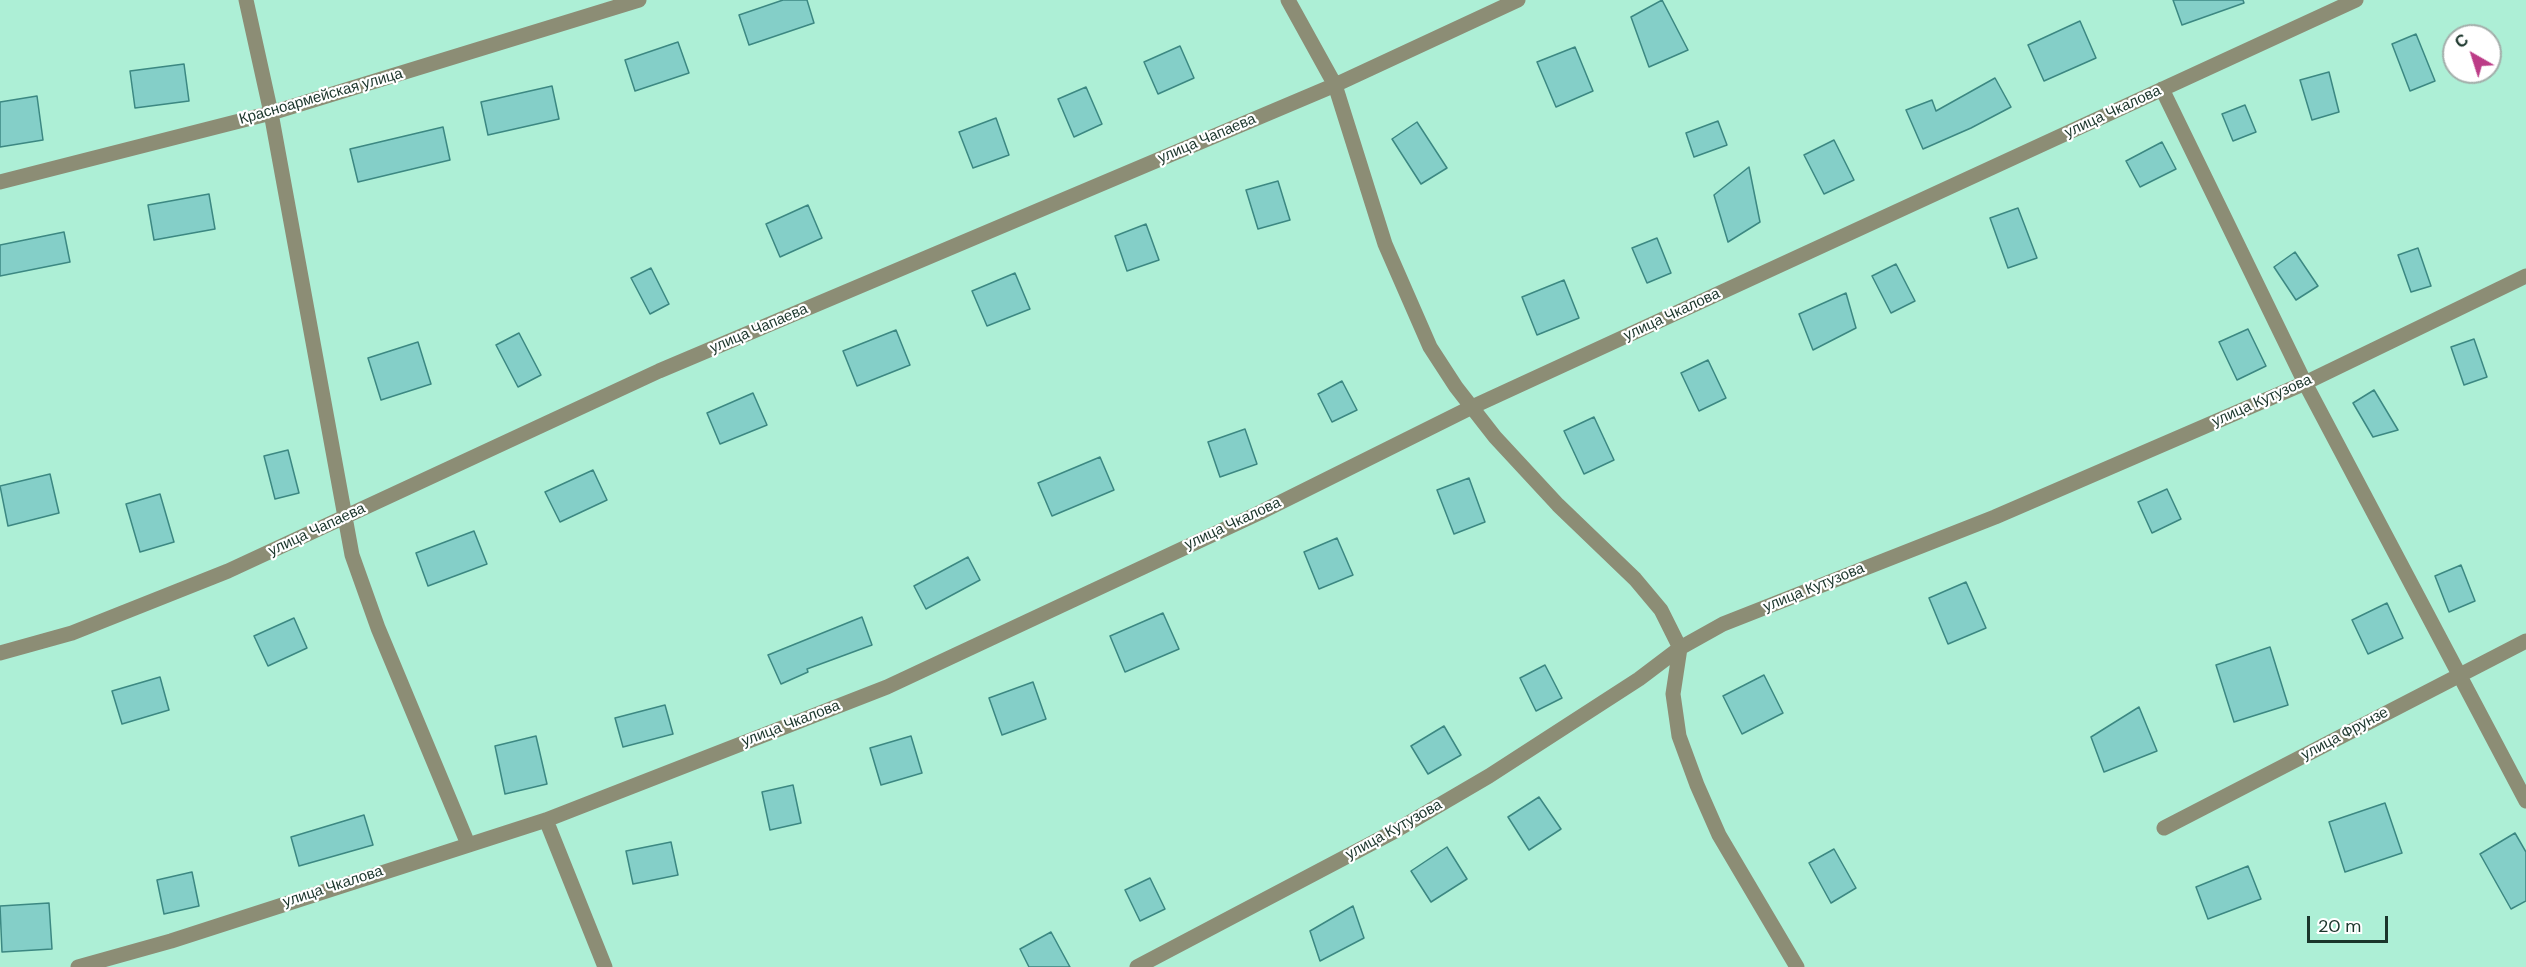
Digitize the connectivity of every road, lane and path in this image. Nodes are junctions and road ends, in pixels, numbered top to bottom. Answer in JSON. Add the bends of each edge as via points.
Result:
{"nodes":[{"id":1,"x":246,"y":0,"type":"edge"},
{"id":2,"x":639,"y":0,"type":"edge"},
{"id":3,"x":1288,"y":0,"type":"edge"},
{"id":4,"x":1518,"y":0,"type":"edge"},
{"id":5,"x":2356,"y":0,"type":"edge"},
{"id":6,"x":1335,"y":85,"type":"junction"},
{"id":7,"x":2162,"y":89,"type":"junction"},
{"id":8,"x":271,"y":113,"type":"junction"},
{"id":9,"x":0,"y":182,"type":"edge"},
{"id":10,"x":2526,"y":276,"type":"edge"},
{"id":11,"x":2305,"y":383,"type":"junction"},
{"id":12,"x":1473,"y":407,"type":"junction"},
{"id":13,"x":345,"y":517,"type":"junction"},
{"id":14,"x":2526,"y":640,"type":"edge"},
{"id":15,"x":1680,"y":648,"type":"junction"},
{"id":16,"x":0,"y":653,"type":"edge"},
{"id":17,"x":2457,"y":675,"type":"junction"},
{"id":18,"x":2526,"y":801,"type":"edge"},
{"id":19,"x":546,"y":820,"type":"junction"},
{"id":20,"x":2164,"y":828,"type":"dead end"},
{"id":21,"x":468,"y":844,"type":"junction"},
{"id":22,"x":78,"y":967,"type":"edge"},
{"id":23,"x":605,"y":967,"type":"edge"},
{"id":24,"x":1137,"y":967,"type":"edge"},
{"id":25,"x":1796,"y":967,"type":"edge"}],
"edges":[{"from":1,"to":8,"type":"street"},
{"from":2,"to":8,"type":"street","name":"Красноармейская улица"},
{"from":3,"to":6,"type":"street"},
{"from":4,"to":6,"type":"street","name":"улица Чапаева"},
{"from":5,"to":7,"type":"street","name":"улица Чкалова"},
{"from":6,"to":12,"type":"street","via":[[1385,244],[1409,303],[1430,347]]},
{"from":6,"to":13,"type":"street","name":"улица Чапаева","via":[[658,371]]},
{"from":7,"to":11,"type":"street"},
{"from":7,"to":12,"type":"street","name":"улица Чкалова"},
{"from":8,"to":9,"type":"street","name":"Красноармейская улица"},
{"from":8,"to":13,"type":"street"},
{"from":10,"to":11,"type":"street","name":"улица Кутузова"},
{"from":11,"to":15,"type":"street","name":"улица Кутузова","via":[[1995,517],[1723,624]]},
{"from":11,"to":17,"type":"street"},
{"from":12,"to":15,"type":"street","via":[[1495,437],[1558,504],[1635,579],[1661,610]]},
{"from":12,"to":19,"type":"street","name":"улица Чкалова","via":[[1259,513],[887,687]]},
{"from":13,"to":16,"type":"street","name":"улица Чапаева","via":[[228,571],[72,633]]},
{"from":13,"to":21,"type":"street","via":[[352,555],[378,628]]},
{"from":14,"to":17,"type":"street","name":"улица Фрунзе"},
{"from":15,"to":24,"type":"street","name":"улица Кутузова","via":[[1639,679],[1395,831]]},
{"from":15,"to":25,"type":"street","via":[[1673,694],[1679,736],[1719,835]]},
{"from":17,"to":18,"type":"street"},
{"from":17,"to":20,"type":"street","name":"улица Фрунзе"},
{"from":19,"to":21,"type":"street","name":"улица Чкалова"},
{"from":19,"to":23,"type":"street"},
{"from":21,"to":22,"type":"street","name":"улица Чкалова"}]}
